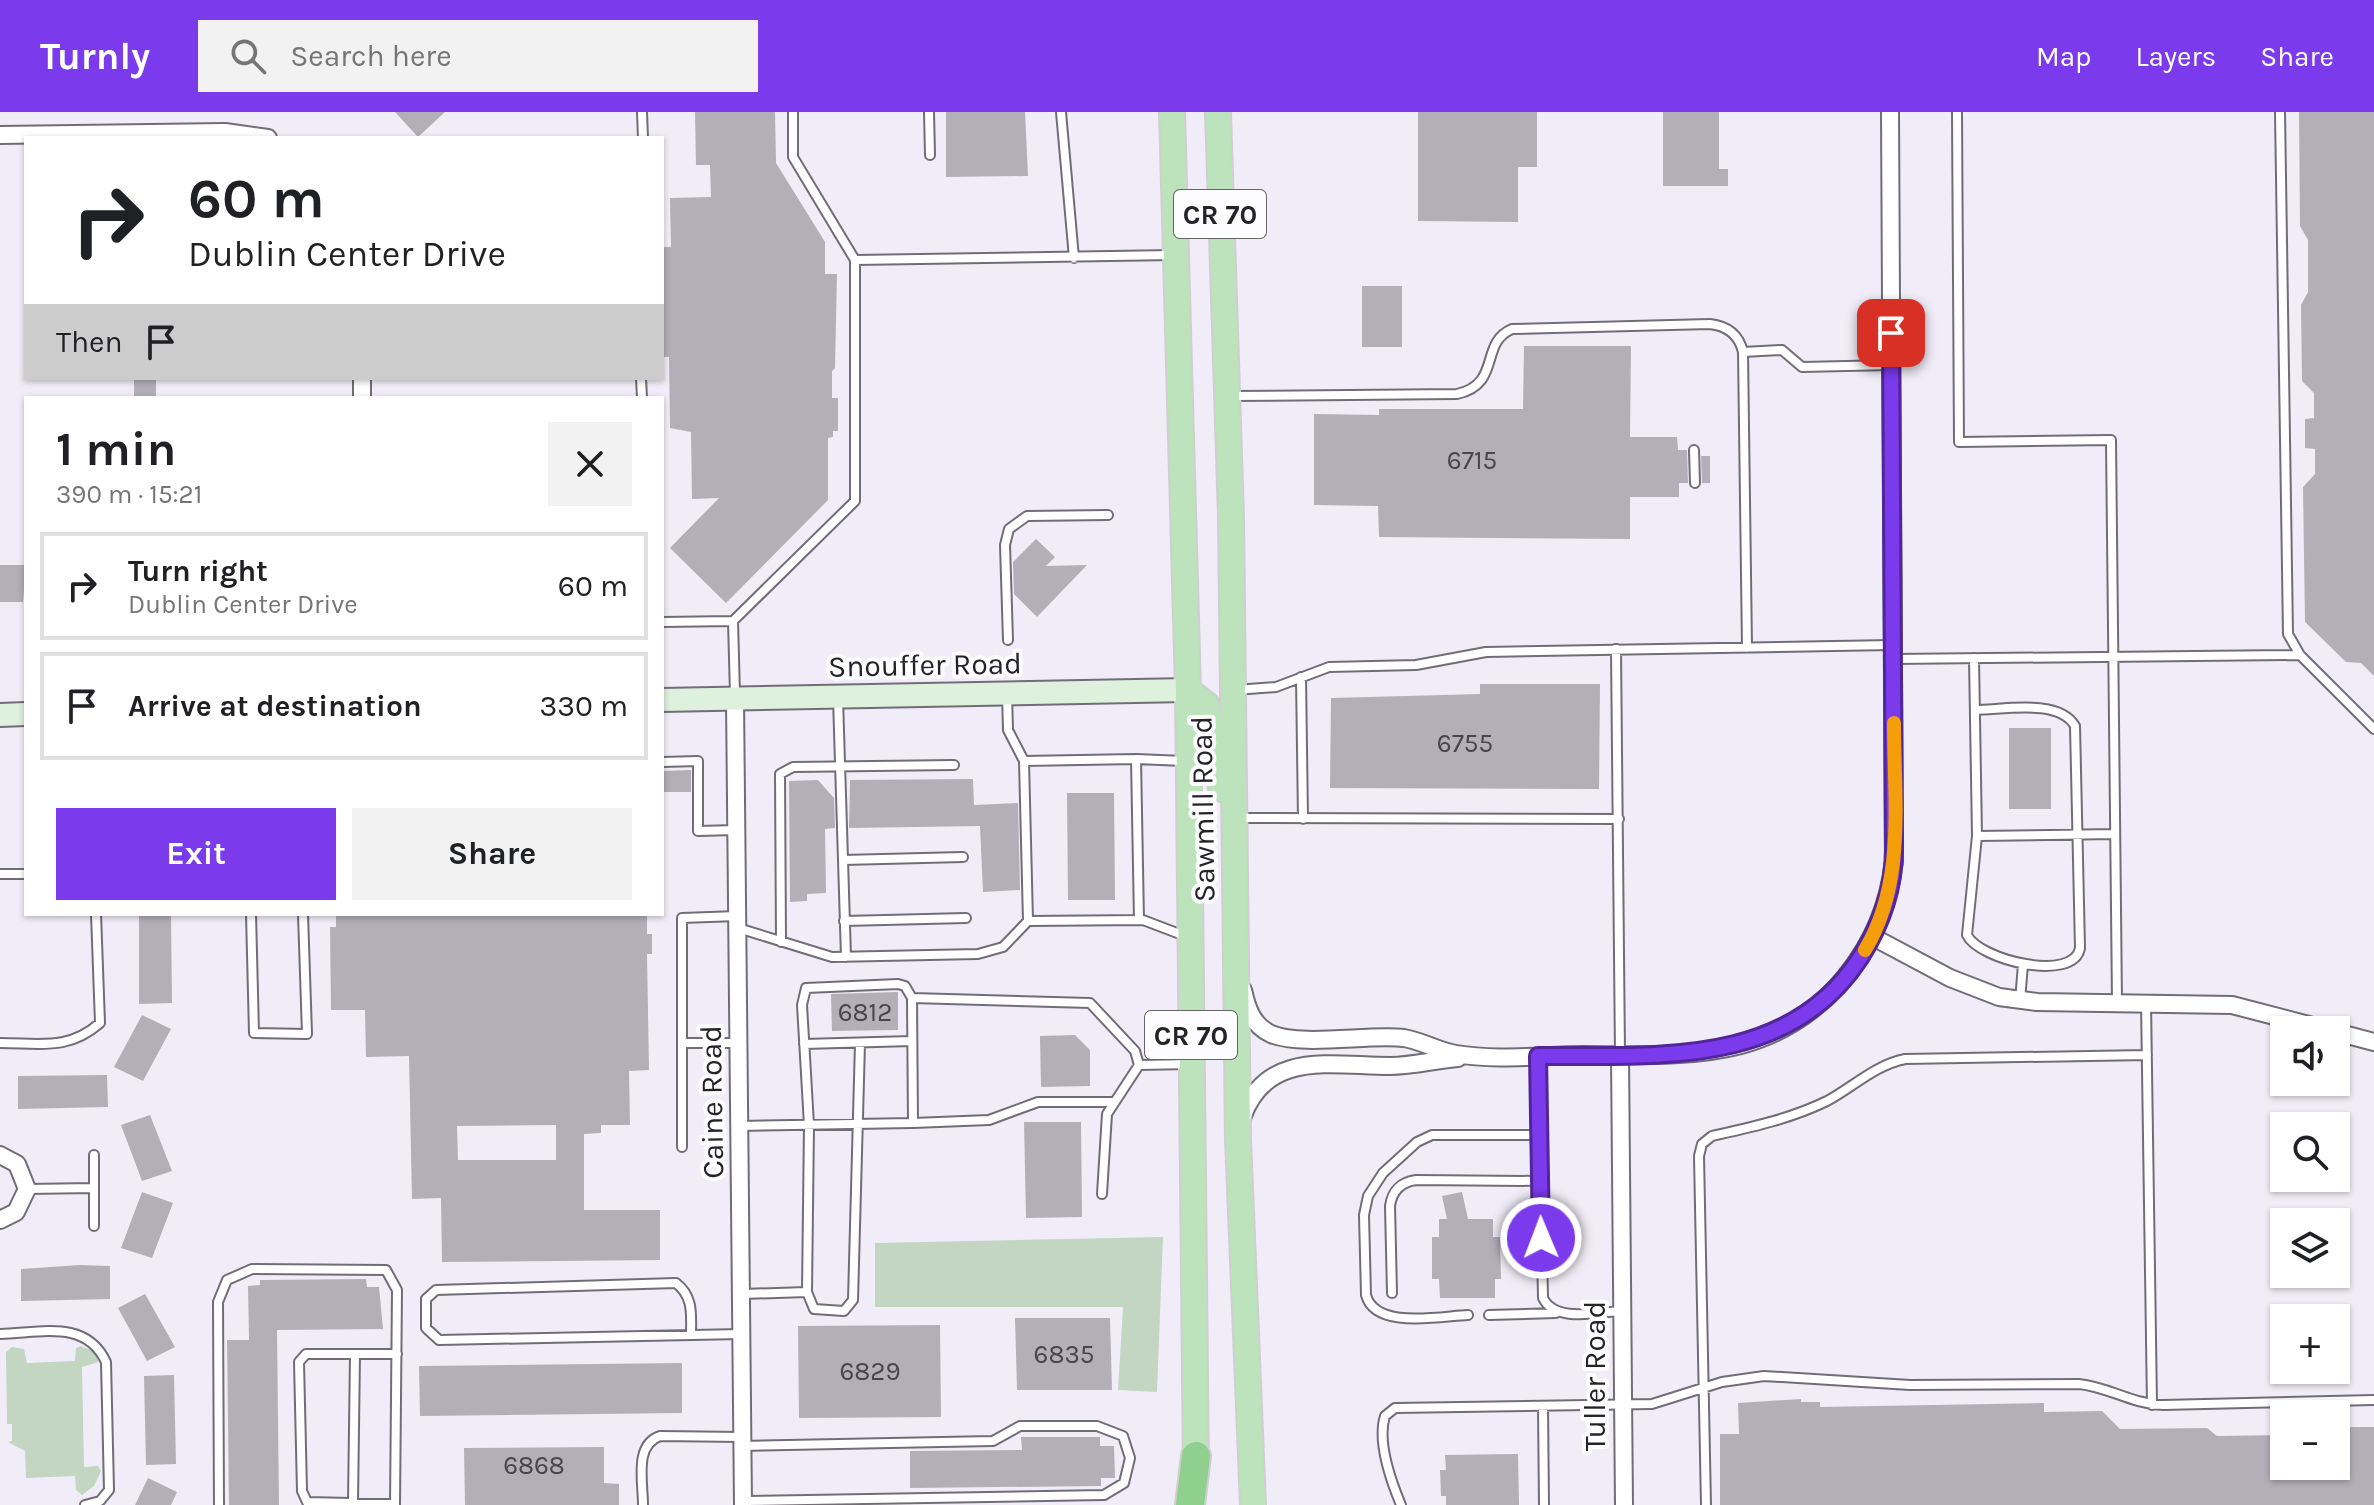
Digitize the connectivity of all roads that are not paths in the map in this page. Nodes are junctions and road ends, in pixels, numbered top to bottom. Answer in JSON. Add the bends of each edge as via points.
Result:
{"nodes":[{"id":1,"x":642,"y":112,"type":"edge"},
{"id":2,"x":793,"y":112,"type":"edge"},
{"id":3,"x":929,"y":112,"type":"edge"},
{"id":4,"x":1061,"y":112,"type":"edge"},
{"id":5,"x":1172,"y":112,"type":"edge"},
{"id":6,"x":1218,"y":112,"type":"edge"},
{"id":7,"x":1890,"y":112,"type":"edge"},
{"id":8,"x":1957,"y":112,"type":"edge"},
{"id":9,"x":2280,"y":112,"type":"edge"},
{"id":10,"x":0,"y":135,"type":"edge"},
{"id":11,"x":254,"y":136,"type":"edge"},
{"id":12,"x":643,"y":136,"type":"edge"},
{"id":13,"x":930,"y":155,"type":"dead end"},
{"id":14,"x":1179,"y":254,"type":"junction"},
{"id":15,"x":1074,"y":258,"type":"junction"},
{"id":16,"x":855,"y":260,"type":"junction"},
{"id":17,"x":1743,"y":352,"type":"junction"},
{"id":18,"x":1891,"y":365,"type":"junction"},
{"id":19,"x":1225,"y":396,"type":"junction"},
{"id":20,"x":1694,"y":450,"type":"dead end"},
{"id":21,"x":1695,"y":483,"type":"dead end"},
{"id":22,"x":1108,"y":515,"type":"dead end"},
{"id":23,"x":733,"y":621,"type":"junction"},
{"id":24,"x":664,"y":622,"type":"edge"},
{"id":25,"x":1008,"y":640,"type":"dead end"},
{"id":26,"x":1747,"y":648,"type":"junction"},
{"id":27,"x":1616,"y":649,"type":"junction"},
{"id":28,"x":1893,"y":652,"type":"junction"},
{"id":29,"x":2300,"y":655,"type":"junction"},
{"id":30,"x":2112,"y":657,"type":"junction"},
{"id":31,"x":1974,"y":658,"type":"junction"},
{"id":32,"x":1301,"y":677,"type":"junction"},
{"id":33,"x":1188,"y":690,"type":"junction"},
{"id":34,"x":1233,"y":690,"type":"junction"},
{"id":35,"x":1007,"y":694,"type":"junction"},
{"id":36,"x":838,"y":697,"type":"junction"},
{"id":37,"x":735,"y":699,"type":"junction"},
{"id":38,"x":664,"y":700,"type":"edge"},
{"id":39,"x":1975,"y":710,"type":"junction"},
{"id":40,"x":24,"y":714,"type":"edge"},
{"id":41,"x":0,"y":715,"type":"edge"},
{"id":42,"x":2374,"y":729,"type":"edge"},
{"id":43,"x":1136,"y":759,"type":"junction"},
{"id":44,"x":1024,"y":761,"type":"junction"},
{"id":45,"x":1189,"y":761,"type":"junction"},
{"id":46,"x":664,"y":762,"type":"edge"},
{"id":47,"x":954,"y":765,"type":"dead end"},
{"id":48,"x":840,"y":766,"type":"junction"},
{"id":49,"x":1235,"y":818,"type":"junction"},
{"id":50,"x":1303,"y":819,"type":"junction"},
{"id":51,"x":1619,"y":819,"type":"junction"},
{"id":52,"x":736,"y":830,"type":"junction"},
{"id":53,"x":2079,"y":834,"type":"junction"},
{"id":54,"x":2115,"y":834,"type":"junction"},
{"id":55,"x":1977,"y":836,"type":"junction"},
{"id":56,"x":963,"y":857,"type":"dead end"},
{"id":57,"x":843,"y":860,"type":"junction"},
{"id":58,"x":0,"y":874,"type":"edge"},
{"id":59,"x":24,"y":874,"type":"edge"},
{"id":60,"x":1235,"y":878,"type":"junction"},
{"id":61,"x":96,"y":916,"type":"edge"},
{"id":62,"x":251,"y":916,"type":"edge"},
{"id":63,"x":303,"y":916,"type":"edge"},
{"id":64,"x":966,"y":918,"type":"dead end"},
{"id":65,"x":1139,"y":920,"type":"junction"},
{"id":66,"x":844,"y":921,"type":"junction"},
{"id":67,"x":1028,"y":921,"type":"junction"},
{"id":68,"x":738,"y":922,"type":"junction"},
{"id":69,"x":1873,"y":937,"type":"junction"},
{"id":70,"x":1190,"y":938,"type":"junction"},
{"id":71,"x":781,"y":942,"type":"junction"},
{"id":72,"x":1236,"y":949,"type":"junction"},
{"id":73,"x":846,"y":957,"type":"junction"},
{"id":74,"x":2023,"y":964,"type":"junction"},
{"id":75,"x":912,"y":998,"type":"junction"},
{"id":76,"x":2020,"y":1001,"type":"junction"},
{"id":77,"x":2117,"y":1002,"type":"junction"},
{"id":78,"x":2146,"y":1002,"type":"junction"},
{"id":79,"x":2274,"y":1016,"type":"edge"},
{"id":80,"x":2350,"y":1036,"type":"edge"},
{"id":81,"x":912,"y":1041,"type":"junction"},
{"id":82,"x":2374,"y":1042,"type":"edge"},
{"id":83,"x":0,"y":1043,"type":"edge"},
{"id":84,"x":682,"y":1043,"type":"junction"},
{"id":85,"x":739,"y":1043,"type":"junction"},
{"id":86,"x":860,"y":1043,"type":"junction"},
{"id":87,"x":804,"y":1044,"type":"junction"},
{"id":88,"x":1620,"y":1055,"type":"junction"},
{"id":89,"x":2147,"y":1055,"type":"junction"},
{"id":90,"x":1480,"y":1056,"type":"junction"},
{"id":91,"x":1538,"y":1056,"type":"junction"},
{"id":92,"x":1191,"y":1064,"type":"junction"},
{"id":93,"x":1139,"y":1065,"type":"junction"},
{"id":94,"x":1115,"y":1102,"type":"junction"},
{"id":95,"x":913,"y":1123,"type":"junction"},
{"id":96,"x":857,"y":1124,"type":"junction"},
{"id":97,"x":809,"y":1125,"type":"junction"},
{"id":98,"x":740,"y":1126,"type":"junction"},
{"id":99,"x":1539,"y":1135,"type":"junction"},
{"id":100,"x":1238,"y":1139,"type":"junction"},
{"id":101,"x":682,"y":1147,"type":"dead end"},
{"id":102,"x":0,"y":1155,"type":"edge"},
{"id":103,"x":94,"y":1155,"type":"dead end"},
{"id":104,"x":1383,"y":1173,"type":"junction"},
{"id":105,"x":1540,"y":1181,"type":"junction"},
{"id":106,"x":94,"y":1188,"type":"junction"},
{"id":107,"x":1398,"y":1188,"type":"junction"},
{"id":108,"x":27,"y":1189,"type":"junction"},
{"id":109,"x":1102,"y":1194,"type":"dead end"},
{"id":110,"x":0,"y":1220,"type":"edge"},
{"id":111,"x":94,"y":1226,"type":"dead end"},
{"id":112,"x":807,"y":1292,"type":"junction"},
{"id":113,"x":1392,"y":1293,"type":"dead end"},
{"id":114,"x":741,"y":1294,"type":"junction"},
{"id":115,"x":1622,"y":1311,"type":"junction"},
{"id":116,"x":1563,"y":1313,"type":"junction"},
{"id":117,"x":1468,"y":1315,"type":"dead end"},
{"id":118,"x":1489,"y":1315,"type":"dead end"},
{"id":119,"x":0,"y":1334,"type":"edge"},
{"id":120,"x":741,"y":1334,"type":"junction"},
{"id":121,"x":691,"y":1335,"type":"junction"},
{"id":122,"x":355,"y":1354,"type":"junction"},
{"id":123,"x":397,"y":1354,"type":"junction"},
{"id":124,"x":1702,"y":1388,"type":"junction"},
{"id":125,"x":2374,"y":1400,"type":"edge"},
{"id":126,"x":1623,"y":1405,"type":"junction"},
{"id":127,"x":2152,"y":1405,"type":"junction"},
{"id":128,"x":1543,"y":1407,"type":"junction"},
{"id":129,"x":742,"y":1442,"type":"junction"},
{"id":130,"x":1196,"y":1456,"type":"junction"},
{"id":131,"x":353,"y":1502,"type":"junction"},
{"id":132,"x":743,"y":1503,"type":"edge"},
{"id":133,"x":395,"y":1504,"type":"edge"},
{"id":134,"x":85,"y":1505,"type":"edge"},
{"id":135,"x":219,"y":1505,"type":"edge"},
{"id":136,"x":643,"y":1505,"type":"edge"},
{"id":137,"x":1190,"y":1505,"type":"edge"},
{"id":138,"x":1196,"y":1505,"type":"edge"},
{"id":139,"x":1253,"y":1505,"type":"edge"},
{"id":140,"x":1401,"y":1505,"type":"edge"},
{"id":141,"x":1544,"y":1505,"type":"edge"},
{"id":142,"x":1624,"y":1505,"type":"edge"},
{"id":143,"x":1706,"y":1505,"type":"edge"}],
"edges":[{"from":1,"to":12,"type":"lane"},
{"from":2,"to":16,"type":"lane","via":[[793,157]]},
{"from":3,"to":13,"type":"lane"},
{"from":4,"to":15,"type":"lane"},
{"from":5,"to":14,"type":"main road","name":"Sawmill Road","number":"CR 70"},
{"from":6,"to":19,"type":"main road","name":"Sawmill Road","number":"CR 70"},
{"from":7,"to":18,"type":"street"},
{"from":8,"to":30,"type":"lane","via":[[1959,442],[2111,440]]},
{"from":9,"to":29,"type":"lane","via":[[2287,624]]},
{"from":10,"to":11,"type":"street"},
{"from":14,"to":15,"type":"lane"},
{"from":14,"to":33,"type":"main road","name":"Sawmill Road","number":"CR 70"},
{"from":15,"to":16,"type":"lane"},
{"from":16,"to":23,"type":"lane","via":[[855,501]]},
{"from":17,"to":18,"type":"lane","via":[[1782,350],[1802,367]]},
{"from":17,"to":19,"type":"lane","via":[[1734,334],[1716,324],[1517,328],[1498,339],[1487,374],[1464,392]]},
{"from":17,"to":26,"type":"lane"},
{"from":18,"to":28,"type":"street"},
{"from":19,"to":34,"type":"main road","name":"Sawmill Road","number":"CR 70"},
{"from":20,"to":21,"type":"lane"},
{"from":22,"to":25,"type":"lane","via":[[1027,516],[1009,529]]},
{"from":23,"to":24,"type":"lane"},
{"from":23,"to":37,"type":"lane"},
{"from":26,"to":27,"type":"lane"},
{"from":26,"to":28,"type":"lane"},
{"from":27,"to":32,"type":"lane","via":[[1486,652],[1416,665],[1329,667]]},
{"from":27,"to":51,"type":"lane"},
{"from":28,"to":31,"type":"lane"},
{"from":28,"to":69,"type":"street","via":[[1894,861],[1887,902]]},
{"from":29,"to":30,"type":"lane"},
{"from":29,"to":42,"type":"lane"},
{"from":30,"to":31,"type":"lane"},
{"from":30,"to":54,"type":"lane"},
{"from":31,"to":39,"type":"lane"},
{"from":32,"to":34,"type":"lane","via":[[1276,687]]},
{"from":32,"to":50,"type":"lane"},
{"from":33,"to":35,"type":"main road","name":"Snouffer Road"},
{"from":33,"to":45,"type":"main road","name":"Sawmill Road","number":"CR 70"},
{"from":33,"to":60,"type":"main road","via":[[1207,705],[1213,723]]},
{"from":34,"to":49,"type":"main road","name":"Sawmill Road","number":"CR 70"},
{"from":35,"to":36,"type":"main road","name":"Snouffer Road"},
{"from":35,"to":44,"type":"lane","via":[[1008,730]]},
{"from":36,"to":37,"type":"main road","name":"Snouffer Road"},
{"from":36,"to":48,"type":"lane"},
{"from":37,"to":38,"type":"main road","name":"Snouffer Road"},
{"from":37,"to":52,"type":"street","name":"Caine Road"},
{"from":39,"to":53,"type":"lane","via":[[2053,710],[2073,721]]},
{"from":39,"to":55,"type":"lane"},
{"from":40,"to":41,"type":"main road"},
{"from":43,"to":44,"type":"lane"},
{"from":43,"to":45,"type":"lane"},
{"from":43,"to":65,"type":"lane"},
{"from":44,"to":67,"type":"lane"},
{"from":45,"to":70,"type":"main road","name":"Sawmill Road","number":"CR 70"},
{"from":46,"to":52,"type":"lane","via":[[698,761],[698,831]]},
{"from":47,"to":48,"type":"lane"},
{"from":48,"to":57,"type":"lane"},
{"from":48,"to":71,"type":"lane","via":[[793,767],[780,774]]},
{"from":49,"to":50,"type":"lane"},
{"from":49,"to":60,"type":"main road","name":"Sawmill Road","number":"CR 70"},
{"from":50,"to":51,"type":"lane"},
{"from":51,"to":88,"type":"lane"},
{"from":52,"to":68,"type":"street","name":"Caine Road"},
{"from":53,"to":54,"type":"lane"},
{"from":53,"to":55,"type":"lane"},
{"from":53,"to":74,"type":"lane","via":[[2079,953],[2070,964]]},
{"from":54,"to":77,"type":"lane"},
{"from":55,"to":74,"type":"lane","via":[[1968,938]]},
{"from":56,"to":57,"type":"lane"},
{"from":57,"to":66,"type":"lane"},
{"from":58,"to":59,"type":"lane"},
{"from":60,"to":72,"type":"main road","name":"Sawmill Road","number":"CR 70"},
{"from":61,"to":83,"type":"lane","via":[[100,1023],[82,1039],[65,1043]]},
{"from":62,"to":63,"type":"lane","via":[[254,1033],[307,1034]]},
{"from":64,"to":66,"type":"lane"},
{"from":65,"to":67,"type":"lane"},
{"from":65,"to":70,"type":"lane"},
{"from":66,"to":73,"type":"lane"},
{"from":67,"to":73,"type":"lane","via":[[1003,947],[978,954]]},
{"from":68,"to":71,"type":"lane"},
{"from":68,"to":84,"type":"lane","via":[[682,918]]},
{"from":68,"to":85,"type":"street","name":"Caine Road"},
{"from":69,"to":76,"type":"street","via":[[1977,990]]},
{"from":69,"to":88,"type":"street","via":[[1826,999],[1777,1031],[1713,1050]]},
{"from":70,"to":92,"type":"main road","name":"Sawmill Road","number":"CR 70"},
{"from":71,"to":73,"type":"lane"},
{"from":72,"to":90,"type":"street","via":[[1249,1011],[1272,1034],[1405,1038]]},
{"from":72,"to":100,"type":"main road","name":"Sawmill Road","number":"CR 70"},
{"from":74,"to":76,"type":"lane"},
{"from":75,"to":81,"type":"lane"},
{"from":75,"to":87,"type":"lane","via":[[898,984],[806,988]]},
{"from":75,"to":93,"type":"lane","via":[[1090,1003],[1135,1051]]},
{"from":76,"to":77,"type":"street"},
{"from":77,"to":78,"type":"street"},
{"from":78,"to":79,"type":"street","via":[[2232,1005]]},
{"from":78,"to":89,"type":"lane"},
{"from":80,"to":82,"type":"street"},
{"from":81,"to":86,"type":"lane"},
{"from":81,"to":95,"type":"lane"},
{"from":84,"to":85,"type":"lane"},
{"from":84,"to":101,"type":"lane"},
{"from":85,"to":98,"type":"street","name":"Caine Road"},
{"from":86,"to":87,"type":"lane"},
{"from":86,"to":96,"type":"lane"},
{"from":87,"to":97,"type":"lane"},
{"from":88,"to":91,"type":"street"},
{"from":88,"to":115,"type":"street","name":"Tuller Road"},
{"from":89,"to":124,"type":"lane","via":[[1905,1059],[1886,1064],[1800,1113],[1706,1139],[1699,1156]]},
{"from":89,"to":127,"type":"lane"},
{"from":90,"to":91,"type":"street"},
{"from":90,"to":100,"type":"street","via":[[1287,1069],[1253,1094]]},
{"from":91,"to":99,"type":"lane"},
{"from":92,"to":93,"type":"lane"},
{"from":92,"to":130,"type":"main road","name":"Sawmill Road","number":"CR 70"},
{"from":93,"to":94,"type":"lane"},
{"from":94,"to":95,"type":"lane","via":[[1038,1102],[989,1120]]},
{"from":94,"to":109,"type":"lane","via":[[1107,1114]]},
{"from":95,"to":96,"type":"lane"},
{"from":96,"to":97,"type":"lane"},
{"from":96,"to":112,"type":"lane","via":[[853,1300],[844,1311],[814,1309]]},
{"from":97,"to":98,"type":"lane"},
{"from":97,"to":112,"type":"lane"},
{"from":98,"to":114,"type":"street","name":"Caine Road"},
{"from":99,"to":104,"type":"lane","via":[[1432,1135]]},
{"from":99,"to":105,"type":"lane"},
{"from":100,"to":139,"type":"main road","name":"Sawmill Road","number":"CR 70"},
{"from":102,"to":108,"type":"street","via":[[17,1164]]},
{"from":103,"to":106,"type":"lane"},
{"from":104,"to":107,"type":"lane"},
{"from":104,"to":117,"type":"lane","via":[[1368,1196],[1364,1215],[1368,1303],[1389,1316]]},
{"from":105,"to":107,"type":"lane","via":[[1412,1180]]},
{"from":105,"to":116,"type":"lane","via":[[1543,1298],[1553,1311]]},
{"from":106,"to":108,"type":"lane"},
{"from":106,"to":111,"type":"lane"},
{"from":107,"to":113,"type":"lane","via":[[1390,1206]]},
{"from":108,"to":110,"type":"street","via":[[16,1212]]},
{"from":112,"to":114,"type":"lane"},
{"from":114,"to":120,"type":"street","name":"Caine Road"},
{"from":115,"to":116,"type":"lane"},
{"from":115,"to":126,"type":"street","name":"Tuller Road"},
{"from":116,"to":118,"type":"lane"},
{"from":119,"to":134,"type":"lane","via":[[80,1332],[99,1346],[106,1362],[109,1490],[100,1501]]},
{"from":120,"to":121,"type":"lane"},
{"from":120,"to":129,"type":"street","name":"Caine Road"},
{"from":121,"to":121,"type":"lane","via":[[439,1340],[426,1328],[426,1299],[436,1290],[676,1283],[692,1306]]},
{"from":122,"to":123,"type":"lane"},
{"from":122,"to":131,"type":"lane"},
{"from":122,"to":131,"type":"lane","via":[[306,1354],[299,1362],[302,1491],[307,1502]]},
{"from":123,"to":133,"type":"lane"},
{"from":123,"to":135,"type":"lane","via":[[397,1290],[386,1270],[252,1269],[227,1280],[218,1302]]},
{"from":124,"to":126,"type":"lane","via":[[1661,1402]]},
{"from":124,"to":127,"type":"lane","via":[[1777,1375],[1910,1385],[2079,1384]]},
{"from":124,"to":143,"type":"lane"},
{"from":125,"to":127,"type":"lane"},
{"from":126,"to":128,"type":"lane"},
{"from":126,"to":142,"type":"street","name":"Tuller Road"},
{"from":128,"to":140,"type":"lane","via":[[1391,1410],[1384,1428],[1390,1474]]},
{"from":128,"to":141,"type":"lane"},
{"from":129,"to":132,"type":"street","name":"Caine Road"},
{"from":129,"to":132,"type":"lane","via":[[993,1441],[1020,1426],[1097,1426],[1123,1436],[1130,1458],[1124,1483],[1104,1495]]},
{"from":129,"to":136,"type":"lane","via":[[660,1436],[649,1440],[643,1450]]},
{"from":130,"to":137,"type":"highway"},
{"from":130,"to":138,"type":"main road","name":"Sawmill Road","number":"CR 70"},
{"from":131,"to":133,"type":"lane"}]}
